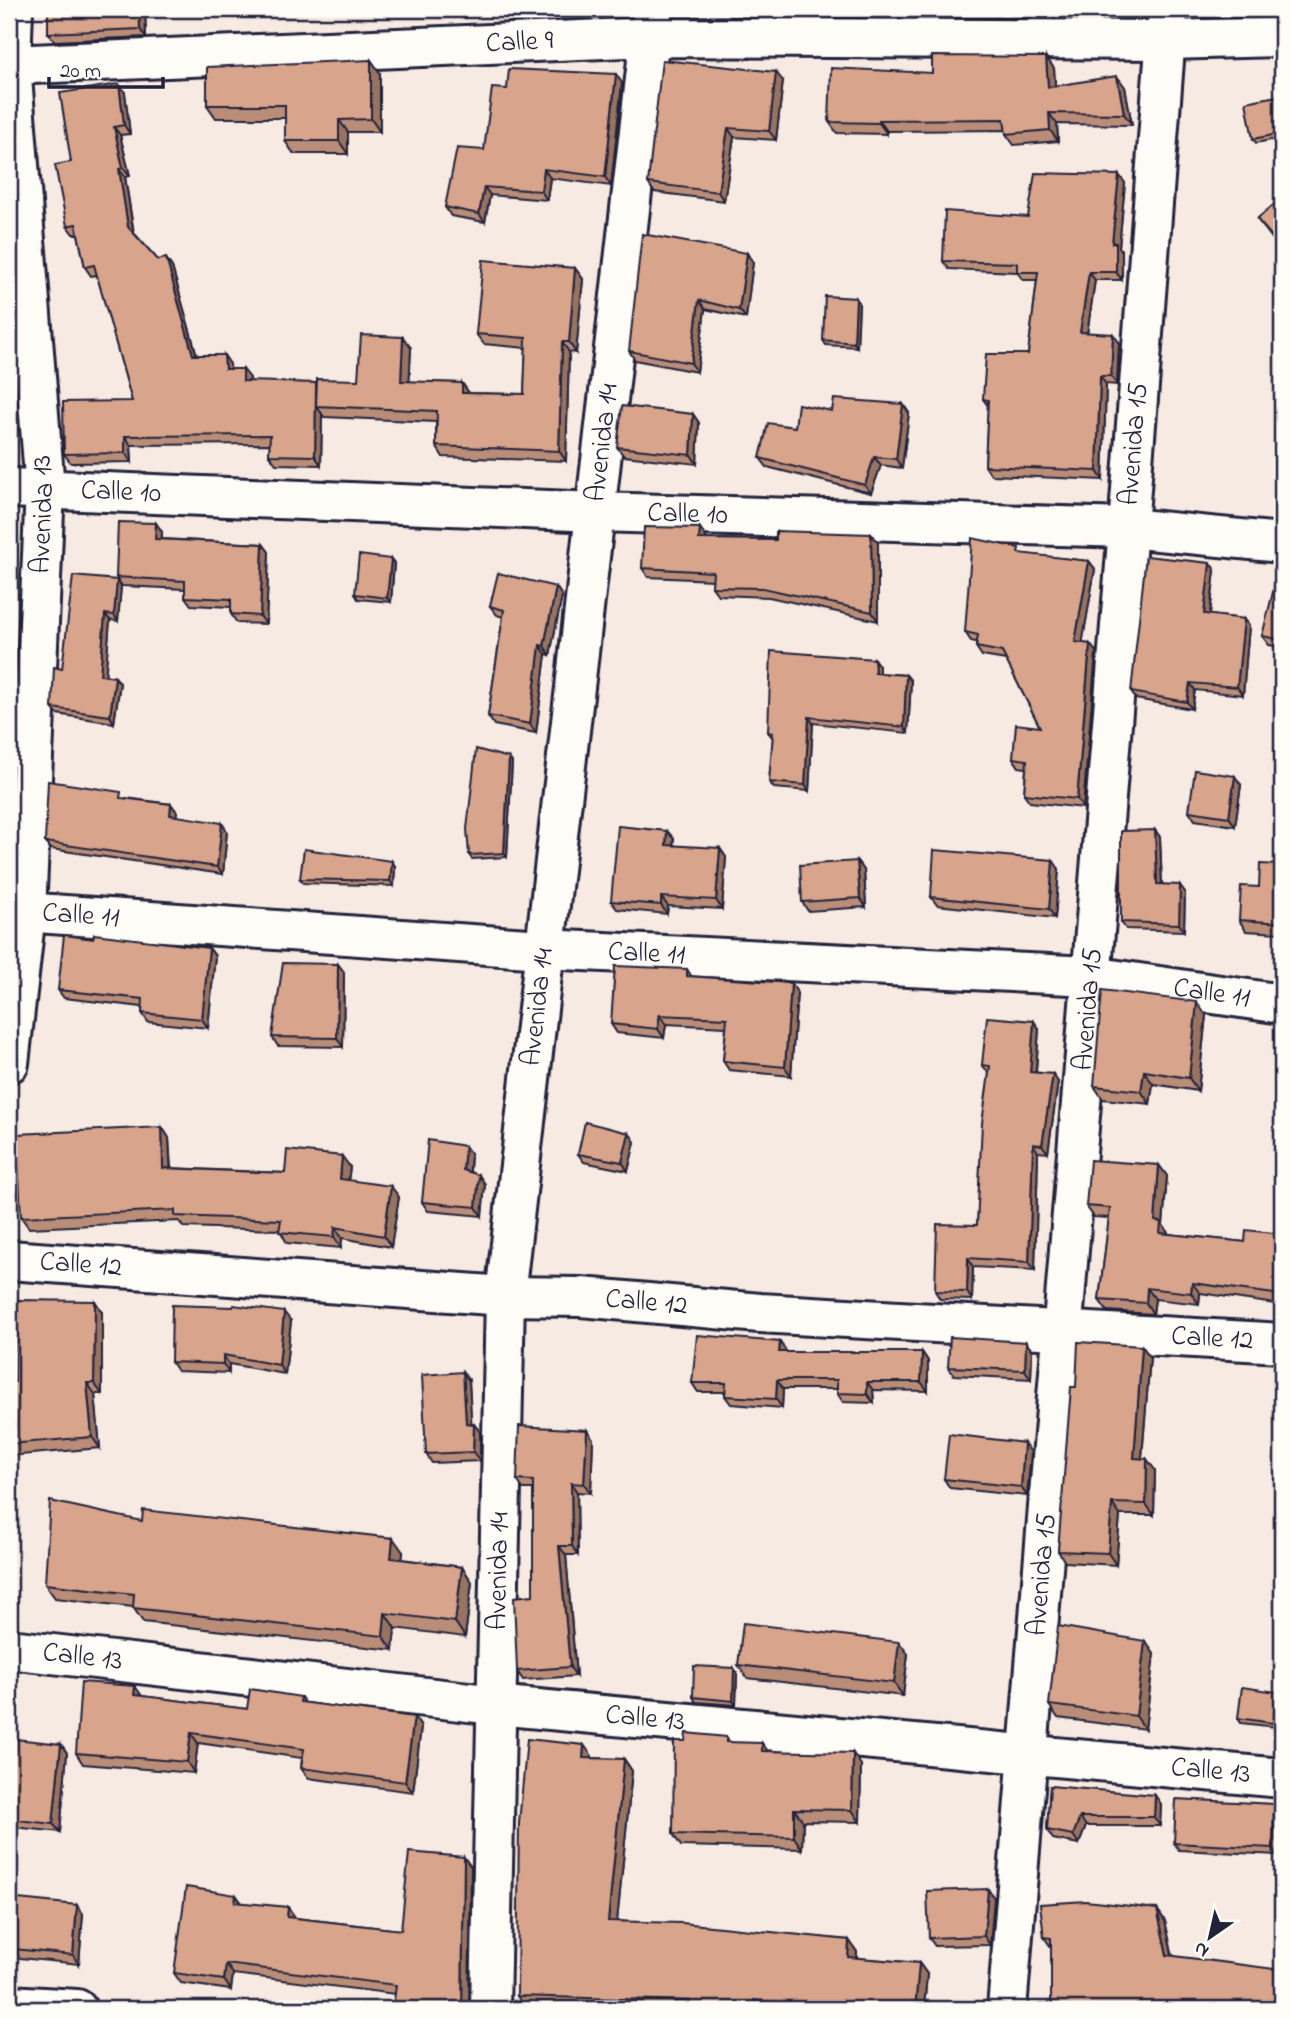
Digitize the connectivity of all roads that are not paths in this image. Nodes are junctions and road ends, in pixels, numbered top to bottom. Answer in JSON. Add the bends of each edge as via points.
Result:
{"nodes":[{"id":1,"x":13,"y":9,"type":"edge"},
{"id":2,"x":651,"y":23,"type":"edge"},
{"id":3,"x":1167,"y":24,"type":"edge"},
{"id":4,"x":1282,"y":37,"type":"edge"},
{"id":5,"x":10,"y":65,"type":"edge"},
{"id":6,"x":27,"y":489,"type":"edge"},
{"id":7,"x":597,"y":512,"type":"junction"},
{"id":8,"x":1128,"y":528,"type":"junction"},
{"id":9,"x":1282,"y":543,"type":"edge"},
{"id":10,"x":17,"y":911,"type":"edge"},
{"id":11,"x":543,"y":949,"type":"junction"},
{"id":12,"x":1091,"y":976,"type":"junction"},
{"id":13,"x":1282,"y":1004,"type":"edge"},
{"id":14,"x":9,"y":1063,"type":"edge"},
{"id":15,"x":9,"y":1260,"type":"edge"},
{"id":16,"x":505,"y":1296,"type":"junction"},
{"id":17,"x":1062,"y":1331,"type":"junction"},
{"id":18,"x":1282,"y":1343,"type":"edge"},
{"id":19,"x":9,"y":1649,"type":"edge"},
{"id":20,"x":495,"y":1705,"type":"junction"},
{"id":21,"x":1027,"y":1755,"type":"junction"},
{"id":22,"x":1282,"y":1778,"type":"edge"},
{"id":23,"x":9,"y":2005,"type":"edge"},
{"id":24,"x":77,"y":2009,"type":"edge"},
{"id":25,"x":490,"y":2009,"type":"edge"},
{"id":26,"x":1007,"y":2009,"type":"edge"}],
"edges":[{"from":1,"to":5,"type":"street","name":"Avenida 13"},
{"from":2,"to":3,"type":"street","name":"Calle 9"},
{"from":2,"to":5,"type":"street","name":"Calle 9"},
{"from":2,"to":7,"type":"street","name":"Avenida 14"},
{"from":3,"to":4,"type":"street","name":"Calle 9"},
{"from":3,"to":8,"type":"street","name":"Avenida 15"},
{"from":5,"to":6,"type":"street","name":"Avenida 13"},
{"from":6,"to":7,"type":"street","name":"Calle 10"},
{"from":6,"to":10,"type":"street","name":"Avenida 13"},
{"from":7,"to":8,"type":"street","name":"Calle 10"},
{"from":7,"to":11,"type":"street","name":"Avenida 14"},
{"from":8,"to":9,"type":"street","name":"Calle 10"},
{"from":8,"to":12,"type":"street","name":"Avenida 15"},
{"from":10,"to":11,"type":"street","name":"Calle 11"},
{"from":10,"to":14,"type":"street","name":"Avenida 13"},
{"from":11,"to":12,"type":"street","name":"Calle 11"},
{"from":11,"to":16,"type":"street","name":"Avenida 14"},
{"from":12,"to":13,"type":"street","name":"Calle 11"},
{"from":12,"to":17,"type":"street","name":"Avenida 15"},
{"from":15,"to":16,"type":"street","name":"Calle 12"},
{"from":16,"to":17,"type":"street","name":"Calle 12","via":[[581,1297]]},
{"from":16,"to":20,"type":"street","name":"Avenida 14"},
{"from":17,"to":18,"type":"street","name":"Calle 12"},
{"from":17,"to":21,"type":"street","name":"Avenida 15"},
{"from":19,"to":20,"type":"street","name":"Calle 13"},
{"from":20,"to":21,"type":"street","name":"Calle 13"},
{"from":20,"to":25,"type":"street","name":"Avenida 14"},
{"from":21,"to":22,"type":"street","name":"Calle 13"},
{"from":21,"to":26,"type":"street","name":"Avenida 15"},
{"from":23,"to":24,"type":"street"}]}
